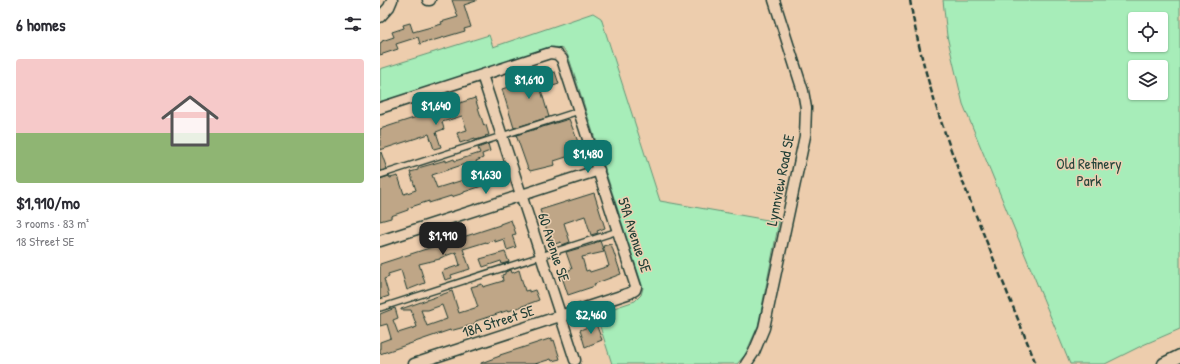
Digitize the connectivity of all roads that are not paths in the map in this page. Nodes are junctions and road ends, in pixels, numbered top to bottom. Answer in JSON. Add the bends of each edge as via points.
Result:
{"nodes":[{"id":1,"x":392,"y":0,"type":"edge"},
{"id":2,"x":774,"y":0,"type":"edge"},
{"id":3,"x":380,"y":17,"type":"edge"},
{"id":4,"x":482,"y":75,"type":"junction"},
{"id":5,"x":380,"y":108,"type":"edge"},
{"id":6,"x":579,"y":111,"type":"junction"},
{"id":7,"x":502,"y":135,"type":"junction"},
{"id":8,"x":599,"y":170,"type":"junction"},
{"id":9,"x":380,"y":175,"type":"edge"},
{"id":10,"x":522,"y":195,"type":"junction"},
{"id":11,"x":618,"y":231,"type":"junction"},
{"id":12,"x":380,"y":242,"type":"edge"},
{"id":13,"x":541,"y":256,"type":"junction"},
{"id":14,"x":635,"y":290,"type":"joint"},
{"id":15,"x":380,"y":308,"type":"edge"},
{"id":16,"x":561,"y":316,"type":"junction"},
{"id":17,"x":574,"y":362,"type":"edge"},
{"id":18,"x":414,"y":364,"type":"edge"},
{"id":19,"x":746,"y":364,"type":"edge"}],
"edges":[{"from":1,"to":3,"type":"street","via":[[390,7]]},
{"from":2,"to":19,"type":"street","name":"Lynnview Road SE","via":[[803,91],[806,108],[805,136],[764,328]]},
{"from":4,"to":5,"type":"street"},
{"from":4,"to":6,"type":"street","name":"59A Avenue SE","via":[[550,53],[557,54],[562,59]]},
{"from":4,"to":7,"type":"street","name":"60 Avenue SE"},
{"from":6,"to":7,"type":"lane"},
{"from":6,"to":8,"type":"street","name":"59A Avenue SE"},
{"from":7,"to":9,"type":"lane"},
{"from":7,"to":10,"type":"street","name":"60 Avenue SE"},
{"from":8,"to":10,"type":"street"},
{"from":8,"to":11,"type":"street","name":"59A Avenue SE"},
{"from":10,"to":12,"type":"street"},
{"from":10,"to":13,"type":"street","name":"60 Avenue SE"},
{"from":11,"to":13,"type":"lane"},
{"from":11,"to":14,"type":"street","name":"59A Avenue SE","via":[[635,282]]},
{"from":13,"to":15,"type":"lane"},
{"from":13,"to":16,"type":"street","name":"60 Avenue SE"},
{"from":14,"to":16,"type":"street","name":"18A Street SE","via":[[630,294]]},
{"from":16,"to":17,"type":"street","name":"60 Avenue SE"},
{"from":16,"to":18,"type":"street","name":"18A Street SE"}]}
